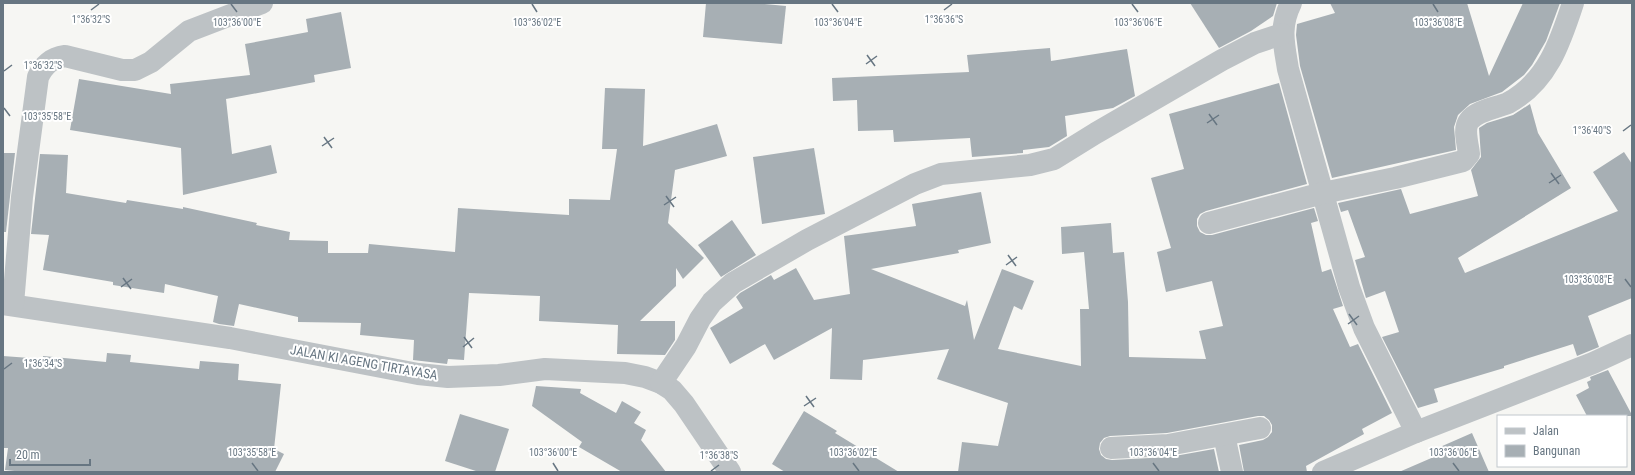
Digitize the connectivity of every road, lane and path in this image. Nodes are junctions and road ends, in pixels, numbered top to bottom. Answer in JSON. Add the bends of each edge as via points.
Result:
{"nodes":[{"id":1,"x":262,"y":3,"type":"edge"},
{"id":2,"x":1291,"y":3,"type":"edge"},
{"id":3,"x":1573,"y":3,"type":"edge"},
{"id":4,"x":1282,"y":34,"type":"junction"},
{"id":5,"x":1323,"y":193,"type":"junction"},
{"id":6,"x":1209,"y":223,"type":"dead end"},
{"id":7,"x":8,"y":304,"type":"edge"},
{"id":8,"x":1632,"y":345,"type":"edge"},
{"id":9,"x":661,"y":383,"type":"junction"},
{"id":10,"x":1260,"y":428,"type":"dead end"},
{"id":11,"x":1416,"y":432,"type":"junction"},
{"id":12,"x":1224,"y":435,"type":"junction"},
{"id":13,"x":1111,"y":448,"type":"dead end"},
{"id":14,"x":1336,"y":469,"type":"edge"},
{"id":15,"x":730,"y":472,"type":"edge"},
{"id":16,"x":1232,"y":472,"type":"edge"}],
"edges":[{"from":1,"to":7,"type":"street","via":[[189,31],[151,62],[135,70],[122,70],[65,56],[52,60],[42,68],[38,77]]},
{"from":2,"to":4,"type":"street"},
{"from":3,"to":5,"type":"street","via":[[1562,37],[1545,71],[1515,98],[1469,120],[1466,129],[1469,154],[1463,161]]},
{"from":4,"to":5,"type":"street","via":[[1296,101]]},
{"from":4,"to":9,"type":"street","via":[[1222,60],[1054,159],[1030,165],[941,174],[915,184],[807,240],[733,283],[712,302]]},
{"from":5,"to":6,"type":"street"},
{"from":5,"to":11,"type":"street","via":[[1349,287],[1364,328]]},
{"from":7,"to":9,"type":"street","name":"JALAN KI AGENG TIRTAYASA","via":[[230,338],[418,374],[448,377],[499,375],[545,369],[625,373]]},
{"from":8,"to":11,"type":"street","via":[[1593,363]]},
{"from":9,"to":15,"type":"street","name":"JALAN KI AGENG TIRTAYASA","via":[[672,390],[684,404]]},
{"from":10,"to":12,"type":"street"},
{"from":11,"to":14,"type":"street"},
{"from":12,"to":13,"type":"street","via":[[1168,445]]},
{"from":12,"to":16,"type":"street"}]}
